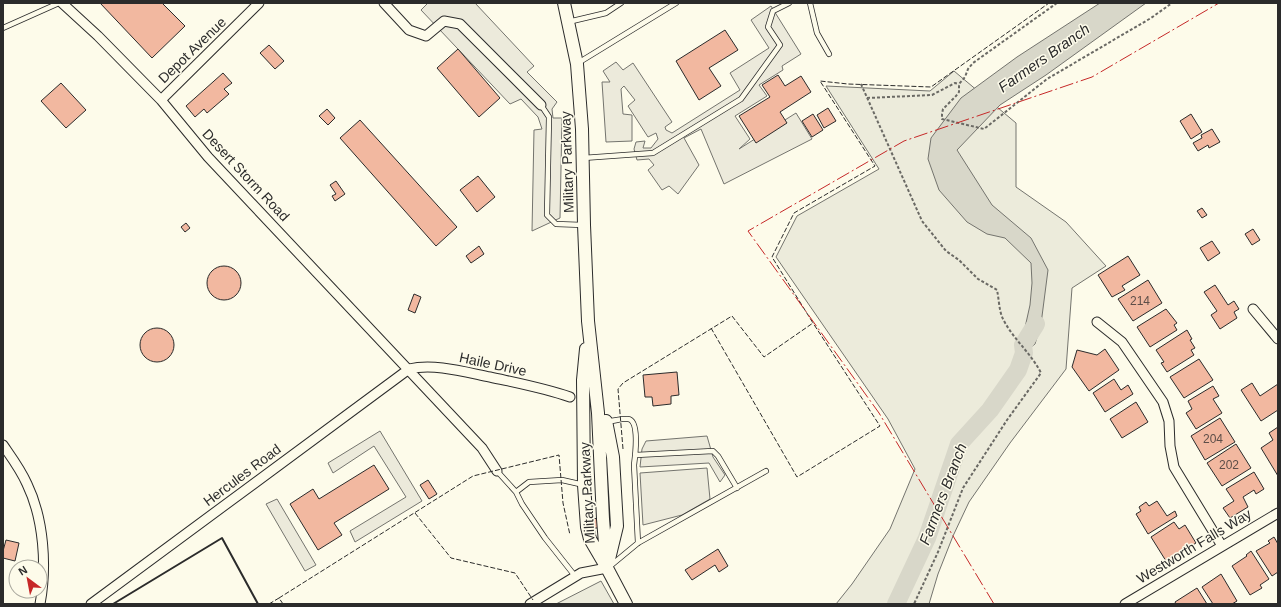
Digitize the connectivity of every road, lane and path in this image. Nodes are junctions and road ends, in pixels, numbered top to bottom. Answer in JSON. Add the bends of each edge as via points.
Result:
{"nodes":[{"id":1,"x":60,"y":3,"type":"edge"},
{"id":2,"x":259,"y":3,"type":"edge"},
{"id":3,"x":384,"y":3,"type":"edge"},
{"id":4,"x":564,"y":3,"type":"edge"},
{"id":5,"x":621,"y":3,"type":"edge"},
{"id":6,"x":676,"y":3,"type":"edge"},
{"id":7,"x":789,"y":3,"type":"edge"},
{"id":8,"x":810,"y":3,"type":"edge"},
{"id":9,"x":1057,"y":3,"type":"edge"},
{"id":10,"x":1172,"y":3,"type":"edge"},
{"id":11,"x":614,"y":5,"type":"edge"},
{"id":12,"x":568,"y":22,"type":"junction"},
{"id":13,"x":3,"y":28,"type":"edge"},
{"id":14,"x":829,"y":54,"type":"dead end"},
{"id":15,"x":577,"y":64,"type":"junction"},
{"id":16,"x":861,"y":84,"type":"dead end"},
{"id":17,"x":959,"y":84,"type":"junction"},
{"id":18,"x":867,"y":98,"type":"junction"},
{"id":19,"x":161,"y":100,"type":"junction"},
{"id":20,"x":541,"y":105,"type":"joint"},
{"id":21,"x":583,"y":158,"type":"junction"},
{"id":22,"x":584,"y":225,"type":"junction"},
{"id":23,"x":1253,"y":309,"type":"dead end"},
{"id":24,"x":588,"y":321,"type":"junction"},
{"id":25,"x":1097,"y":322,"type":"dead end"},
{"id":26,"x":1278,"y":339,"type":"edge"},
{"id":27,"x":409,"y":369,"type":"junction"},
{"id":28,"x":570,"y":397,"type":"dead end"},
{"id":29,"x":606,"y":421,"type":"junction"},
{"id":30,"x":3,"y":445,"type":"edge"},
{"id":31,"x":636,"y":455,"type":"junction"},
{"id":32,"x":497,"y":471,"type":"joint"},
{"id":33,"x":766,"y":471,"type":"dead end"},
{"id":34,"x":584,"y":485,"type":"junction"},
{"id":35,"x":737,"y":488,"type":"junction"},
{"id":36,"x":516,"y":492,"type":"junction"},
{"id":37,"x":1278,"y":513,"type":"edge"},
{"id":38,"x":638,"y":543,"type":"junction"},
{"id":39,"x":1222,"y":546,"type":"junction"},
{"id":40,"x":607,"y":568,"type":"junction"},
{"id":41,"x":575,"y":576,"type":"junction"},
{"id":42,"x":40,"y":604,"type":"edge"},
{"id":43,"x":91,"y":604,"type":"edge"},
{"id":44,"x":530,"y":604,"type":"edge"},
{"id":45,"x":626,"y":604,"type":"edge"},
{"id":46,"x":914,"y":604,"type":"edge"},
{"id":47,"x":1125,"y":604,"type":"edge"}],
"edges":[{"from":1,"to":13,"type":"lane"},
{"from":1,"to":19,"type":"street","name":"Desert Storm Road","via":[[98,36]]},
{"from":2,"to":19,"type":"street","name":"Depot Avenue"},
{"from":3,"to":20,"type":"street","via":[[409,30],[426,36],[444,21],[460,24]]},
{"from":4,"to":12,"type":"street","name":"Military Parkway"},
{"from":5,"to":11,"type":"lane"},
{"from":6,"to":15,"type":"lane"},
{"from":7,"to":21,"type":"lane","via":[[773,11],[768,27],[780,45],[741,99],[652,154]]},
{"from":8,"to":14,"type":"lane","via":[[817,33]]},
{"from":9,"to":17,"type":"path","via":[[973,63]]},
{"from":10,"to":17,"type":"path","via":[[1047,79],[984,129],[942,120],[943,109],[959,92]]},
{"from":11,"to":12,"type":"lane","via":[[606,13]]},
{"from":12,"to":15,"type":"street","name":"Military Parkway"},
{"from":15,"to":21,"type":"street","name":"Military Parkway"},
{"from":16,"to":18,"type":"path"},
{"from":17,"to":18,"type":"path","via":[[955,83],[932,95]]},
{"from":18,"to":46,"type":"path","via":[[922,221],[946,251],[978,279],[997,290],[1002,317],[1042,373],[1026,392],[963,488]]},
{"from":19,"to":27,"type":"street","name":"Desert Storm Road","via":[[208,157]]},
{"from":20,"to":22,"type":"lane","via":[[549,117],[547,215],[556,224]]},
{"from":21,"to":22,"type":"street","name":"Military Parkway"},
{"from":22,"to":24,"type":"street","name":"Military Parkway"},
{"from":23,"to":26,"type":"street"},
{"from":24,"to":29,"type":"street","name":"Military Parkway"},
{"from":24,"to":34,"type":"street","name":"Military Parkway","via":[[583,380]]},
{"from":24,"to":40,"type":"street","name":"Military Parkway","via":[[598,413]]},
{"from":25,"to":39,"type":"street","via":[[1122,342],[1162,402],[1169,421],[1174,467]]},
{"from":27,"to":28,"type":"street","name":"Haile Drive","via":[[455,369]]},
{"from":27,"to":32,"type":"street","name":"Desert Storm Road","via":[[482,448]]},
{"from":27,"to":43,"type":"street","name":"Hercules Road"},
{"from":29,"to":31,"type":"lane","via":[[632,420],[635,425]]},
{"from":29,"to":40,"type":"street","name":"Military Parkway","via":[[610,531]]},
{"from":30,"to":42,"type":"street","via":[[27,484],[35,504],[43,558]]},
{"from":31,"to":35,"type":"lane","via":[[713,451]]},
{"from":31,"to":38,"type":"lane","via":[[634,465]]},
{"from":32,"to":36,"type":"lane"},
{"from":33,"to":35,"type":"lane"},
{"from":34,"to":36,"type":"lane","via":[[562,480],[529,482]]},
{"from":34,"to":40,"type":"street","name":"Military Parkway","via":[[590,539]]},
{"from":35,"to":38,"type":"lane"},
{"from":36,"to":41,"type":"lane","via":[[545,538]]},
{"from":37,"to":39,"type":"street","name":"Westworth Falls Way"},
{"from":38,"to":40,"type":"lane"},
{"from":39,"to":47,"type":"street","name":"Westworth Falls Way"},
{"from":40,"to":41,"type":"street"},
{"from":40,"to":45,"type":"street"},
{"from":41,"to":44,"type":"street"}]}
